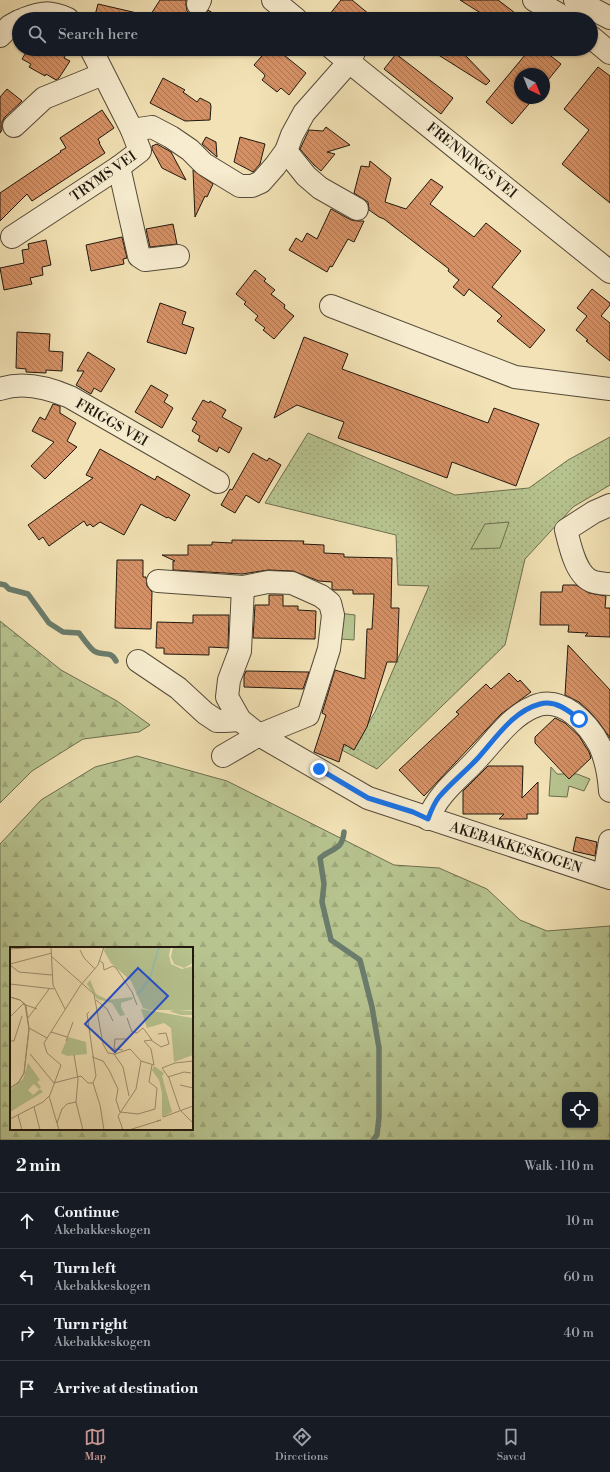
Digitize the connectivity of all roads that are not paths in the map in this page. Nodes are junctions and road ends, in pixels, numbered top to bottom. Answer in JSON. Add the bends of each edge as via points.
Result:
{"nodes":[{"id":1,"x":273,"y":0,"type":"edge"},
{"id":2,"x":534,"y":0,"type":"edge"},
{"id":3,"x":575,"y":0,"type":"edge"},
{"id":4,"x":288,"y":12,"type":"edge"},
{"id":5,"x":555,"y":12,"type":"edge"},
{"id":6,"x":610,"y":18,"type":"edge"},
{"id":7,"x":12,"y":25,"type":"edge"},
{"id":8,"x":0,"y":36,"type":"edge"},
{"id":9,"x":598,"y":43,"type":"edge"},
{"id":10,"x":610,"y":53,"type":"edge"},
{"id":11,"x":94,"y":56,"type":"edge"},
{"id":12,"x":344,"y":56,"type":"edge"},
{"id":13,"x":350,"y":56,"type":"edge"},
{"id":14,"x":103,"y":74,"type":"junction"},
{"id":15,"x":14,"y":126,"type":"dead end"},
{"id":16,"x":132,"y":130,"type":"junction"},
{"id":17,"x":286,"y":151,"type":"junction"},
{"id":18,"x":119,"y":168,"type":"junction"},
{"id":19,"x":357,"y":209,"type":"dead end"},
{"id":20,"x":12,"y":237,"type":"dead end"},
{"id":21,"x":178,"y":256,"type":"dead end"},
{"id":22,"x":610,"y":272,"type":"edge"},
{"id":23,"x":332,"y":306,"type":"dead end"},
{"id":24,"x":0,"y":389,"type":"edge"},
{"id":25,"x":610,"y":389,"type":"edge"},
{"id":26,"x":218,"y":482,"type":"dead end"},
{"id":27,"x":610,"y":505,"type":"edge"},
{"id":28,"x":158,"y":580,"type":"dead end"},
{"id":29,"x":610,"y":584,"type":"edge"},
{"id":30,"x":244,"y":587,"type":"junction"},
{"id":31,"x":138,"y":661,"type":"dead end"},
{"id":32,"x":240,"y":720,"type":"junction"},
{"id":33,"x":259,"y":735,"type":"junction"},
{"id":34,"x":223,"y":756,"type":"dead end"},
{"id":35,"x":610,"y":791,"type":"edge"},
{"id":36,"x":428,"y":819,"type":"junction"},
{"id":37,"x":610,"y":841,"type":"edge"},
{"id":38,"x":607,"y":877,"type":"edge"}],
"edges":[{"from":1,"to":4,"type":"street"},
{"from":2,"to":5,"type":"street"},
{"from":3,"to":6,"type":"street"},
{"from":7,"to":8,"type":"street"},
{"from":9,"to":10,"type":"street"},
{"from":11,"to":14,"type":"street","name":"TRYMS VEI"},
{"from":12,"to":17,"type":"street","via":[[304,114]]},
{"from":13,"to":22,"type":"street","name":"FRENNINGS VEI"},
{"from":14,"to":15,"type":"street","via":[[44,98]]},
{"from":14,"to":16,"type":"street","name":"TRYMS VEI"},
{"from":16,"to":17,"type":"street","via":[[152,127],[171,137],[204,164],[240,186],[252,186],[261,182]]},
{"from":16,"to":18,"type":"street","name":"TRYMS VEI","via":[[140,151]]},
{"from":17,"to":19,"type":"street","via":[[306,176],[320,188]]},
{"from":18,"to":20,"type":"street","name":"TRYMS VEI"},
{"from":18,"to":21,"type":"street","via":[[139,256],[145,260]]},
{"from":23,"to":25,"type":"street","via":[[515,377]]},
{"from":24,"to":26,"type":"street","name":"FRIGGS VEI","via":[[30,386],[54,390]]},
{"from":27,"to":29,"type":"street","via":[[566,530],[573,555],[585,577],[593,582]]},
{"from":28,"to":30,"type":"street"},
{"from":30,"to":32,"type":"street","name":"AKEBAKKESKOGEN","via":[[240,651],[229,680],[227,697]]},
{"from":30,"to":33,"type":"street","via":[[268,582],[292,583],[321,596],[330,603],[332,615],[328,649],[308,715]]},
{"from":31,"to":32,"type":"street","via":[[178,688],[217,721]]},
{"from":32,"to":33,"type":"street","name":"AKEBAKKESKOGEN"},
{"from":33,"to":34,"type":"street"},
{"from":33,"to":36,"type":"street","name":"AKEBAKKESKOGEN","via":[[368,798]]},
{"from":35,"to":36,"type":"street","via":[[605,759],[591,732],[569,711],[552,703],[542,703],[520,714],[503,729],[439,798]]},
{"from":36,"to":38,"type":"street","name":"AKEBAKKESKOGEN"},
{"from":37,"to":38,"type":"street","name":"AKEBAKKESKOGEN"}]}
